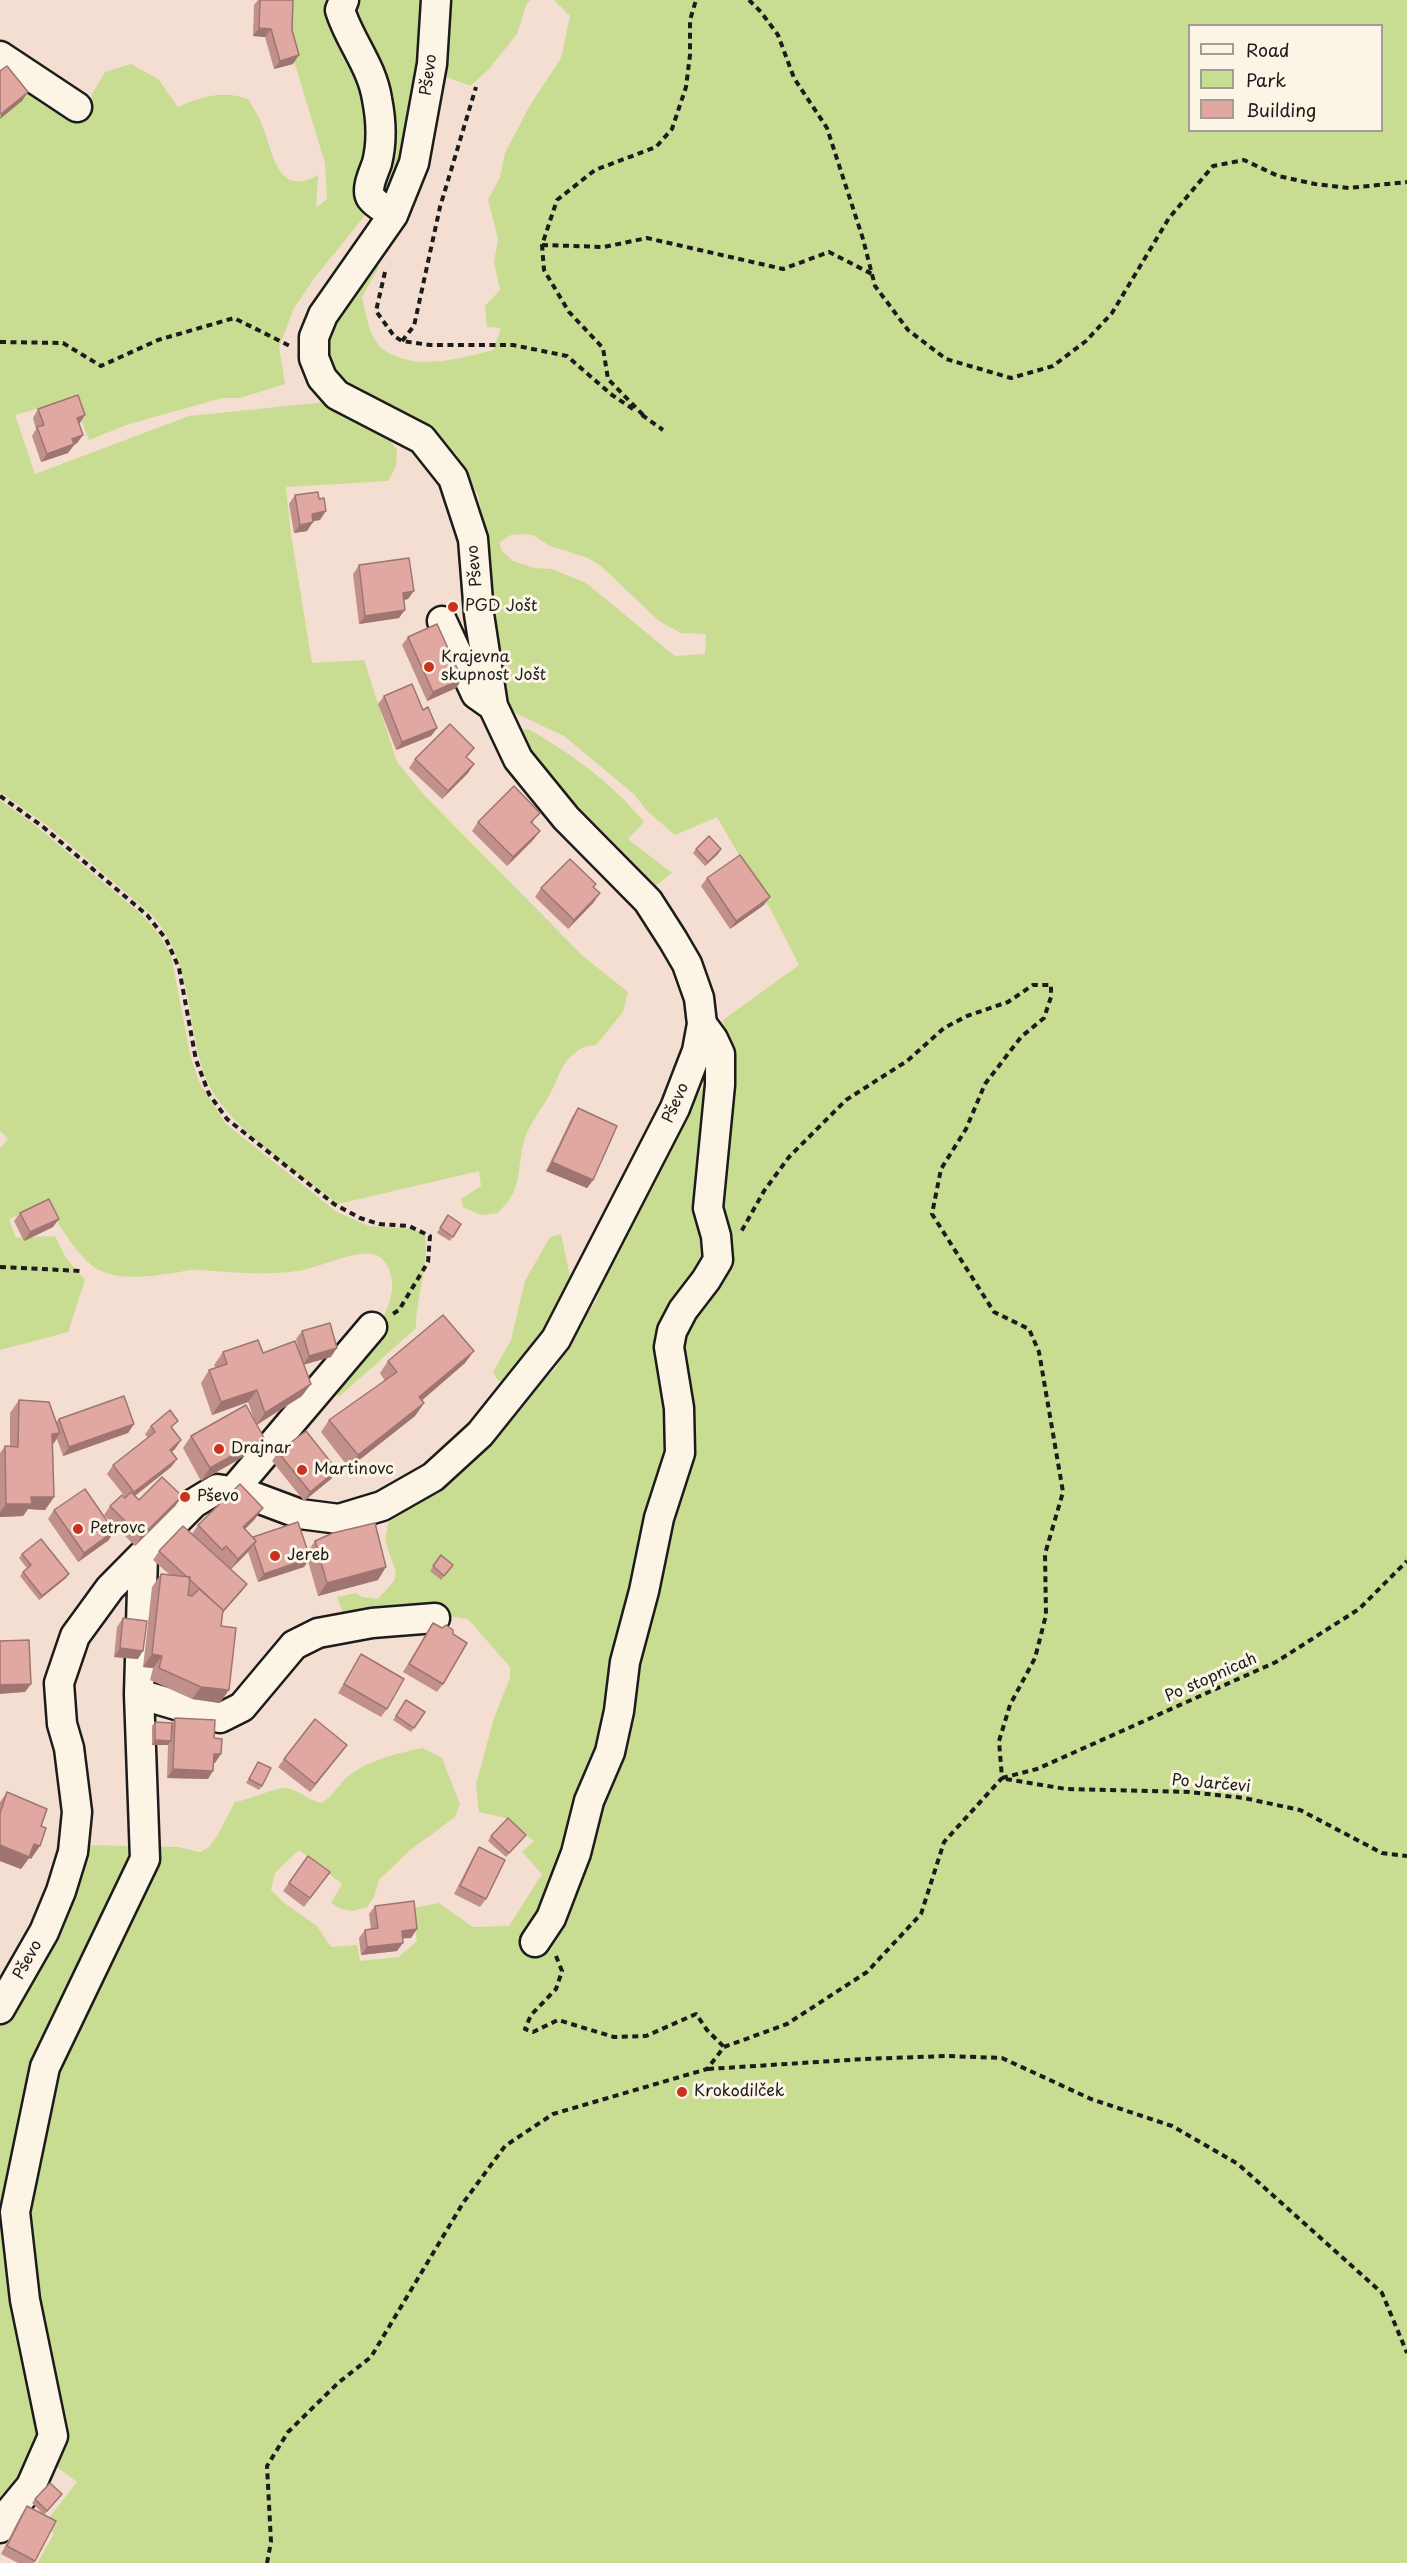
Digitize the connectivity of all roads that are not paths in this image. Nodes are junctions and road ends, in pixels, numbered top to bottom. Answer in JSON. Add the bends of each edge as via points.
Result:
{"nodes":[{"id":1,"x":344,"y":0,"type":"edge"},
{"id":2,"x":436,"y":0,"type":"edge"},
{"id":3,"x":0,"y":56,"type":"edge"},
{"id":4,"x":77,"y":106,"type":"dead end"},
{"id":5,"x":393,"y":215,"type":"junction"},
{"id":6,"x":442,"y":621,"type":"dead end"},
{"id":7,"x":493,"y":706,"type":"junction"},
{"id":8,"x":702,"y":1024,"type":"junction"},
{"id":9,"x":372,"y":1327,"type":"road end"},
{"id":10,"x":233,"y":1491,"type":"junction"},
{"id":11,"x":143,"y":1555,"type":"junction"},
{"id":12,"x":435,"y":1618,"type":"dead end"},
{"id":13,"x":139,"y":1694,"type":"junction"},
{"id":14,"x":545,"y":1946,"type":"road end"},
{"id":15,"x":0,"y":2009,"type":"edge"},
{"id":16,"x":0,"y":2528,"type":"edge"}],
"edges":[{"from":1,"to":5,"type":"street","via":[[340,10],[346,30],[363,57],[377,96],[378,157],[369,191],[371,198]]},
{"from":2,"to":5,"type":"street","name":"Pševo","via":[[432,64],[414,163]]},
{"from":3,"to":4,"type":"street"},
{"from":5,"to":7,"type":"street","name":"Pševo","via":[[323,315],[314,337],[314,358],[322,378],[337,395],[422,439],[453,478],[473,540]]},
{"from":6,"to":7,"type":"street","via":[[476,694]]},
{"from":7,"to":8,"type":"street","name":"Pševo","via":[[518,759],[566,818],[648,901],[674,940],[699,998]]},
{"from":8,"to":10,"type":"street","name":"Pševo","via":[[697,1051],[675,1108],[556,1339],[480,1434],[433,1477],[382,1506],[339,1520],[300,1514]]},
{"from":8,"to":14,"type":"street","via":[[720,1054],[708,1208],[718,1260],[672,1331],[669,1347],[679,1408],[680,1453],[659,1518],[610,1752],[589,1801]]},
{"from":9,"to":10,"type":"street"},
{"from":10,"to":11,"type":"street","name":"Pševo","via":[[217,1488],[194,1503]]},
{"from":11,"to":13,"type":"street"},
{"from":11,"to":15,"type":"street","name":"Pševo","via":[[110,1587],[75,1636],[59,1683],[77,1812],[73,1852],[44,1932]]},
{"from":12,"to":13,"type":"street","via":[[372,1623],[318,1633],[294,1645],[242,1707],[220,1718]]},
{"from":13,"to":16,"type":"street","via":[[145,1859],[45,2067],[15,2212],[25,2300],[53,2436],[31,2486]]}]}
